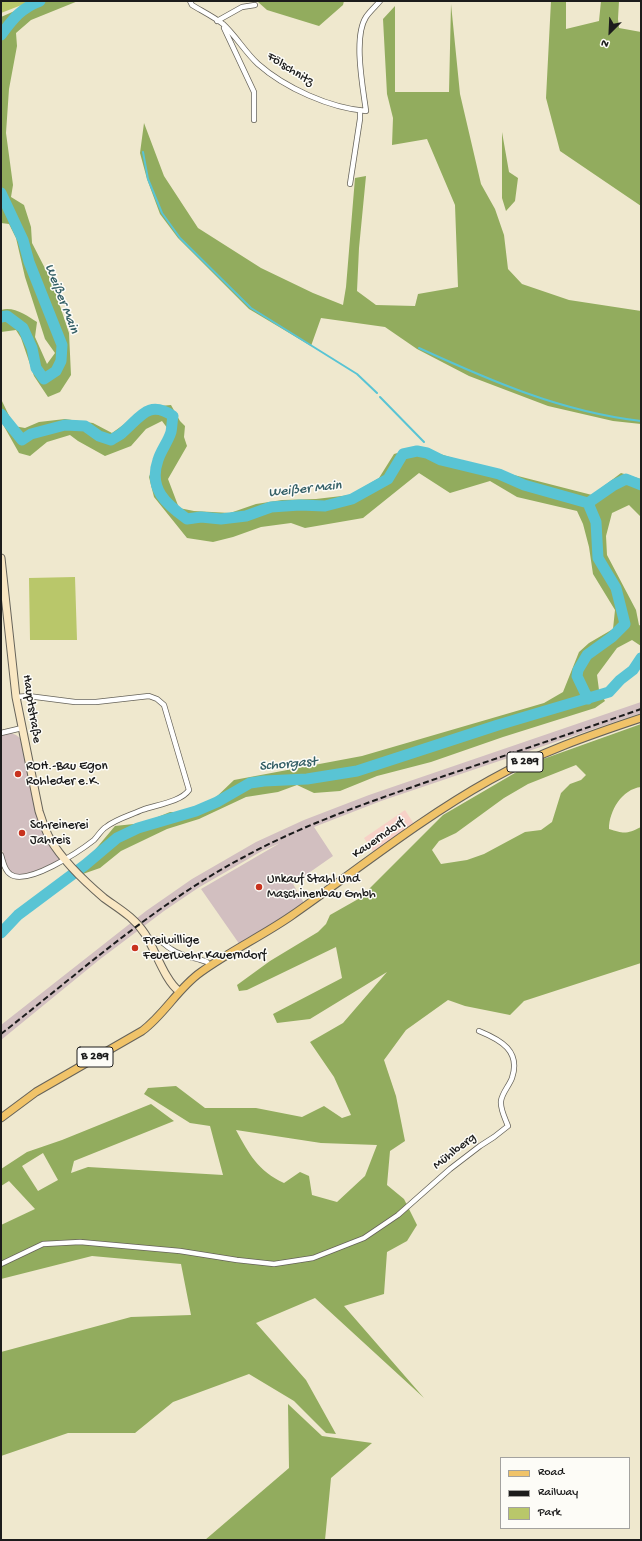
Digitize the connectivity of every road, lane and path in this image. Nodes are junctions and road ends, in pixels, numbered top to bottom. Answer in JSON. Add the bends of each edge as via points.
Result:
{"nodes":[{"id":1,"x":190,"y":1,"type":"edge"},
{"id":2,"x":380,"y":1,"type":"edge"},
{"id":3,"x":255,"y":6,"type":"dead end"},
{"id":4,"x":217,"y":21,"type":"junction"},
{"id":5,"x":223,"y":24,"type":"junction"},
{"id":6,"x":360,"y":110,"type":"junction"},
{"id":7,"x":254,"y":120,"type":"dead end"},
{"id":8,"x":350,"y":184,"type":"dead end"},
{"id":9,"x":1,"y":558,"type":"edge"},
{"id":10,"x":16,"y":697,"type":"junction"},
{"id":11,"x":641,"y":718,"type":"edge"},
{"id":12,"x":22,"y":728,"type":"junction"},
{"id":13,"x":1,"y":733,"type":"edge"},
{"id":14,"x":1,"y":855,"type":"edge"},
{"id":15,"x":65,"y":860,"type":"junction"},
{"id":16,"x":149,"y":940,"type":"junction"},
{"id":17,"x":210,"y":966,"type":"junction"},
{"id":18,"x":179,"y":991,"type":"junction"},
{"id":19,"x":479,"y":1031,"type":"dead end"},
{"id":20,"x":1,"y":1118,"type":"edge"},
{"id":21,"x":1,"y":1264,"type":"edge"}],
"edges":[{"from":1,"to":4,"type":"street","name":"Fölschnitz","via":[[192,5]]},
{"from":2,"to":6,"type":"street","via":[[366,17],[359,39],[366,111]]},
{"from":3,"to":4,"type":"street","via":[[242,7]]},
{"from":4,"to":5,"type":"street","name":"Fölschnitz"},
{"from":5,"to":6,"type":"street","name":"Fölschnitz","via":[[257,63],[273,75],[303,93],[331,104]]},
{"from":5,"to":7,"type":"street","via":[[254,92]]},
{"from":6,"to":8,"type":"street"},
{"from":9,"to":10,"type":"main road","name":"Hauptstraße"},
{"from":10,"to":12,"type":"main road","name":"Hauptstraße"},
{"from":10,"to":15,"type":"street","via":[[96,702],[149,696],[164,705],[189,790],[164,804],[143,810],[106,827],[79,852]]},
{"from":11,"to":17,"type":"main road","name":"Kauerndorf","number":"B 289","via":[[551,751],[465,795],[290,917]]},
{"from":12,"to":13,"type":"street"},
{"from":12,"to":15,"type":"main road","name":"Hauptstraße","via":[[39,810],[50,839]]},
{"from":14,"to":15,"type":"street","via":[[8,873],[14,877],[41,871]]},
{"from":15,"to":16,"type":"main road","name":"Hauptstraße","via":[[104,898],[136,922]]},
{"from":16,"to":17,"type":"street","via":[[160,940],[171,950],[183,956],[203,960]]},
{"from":16,"to":18,"type":"main road","name":"Hauptstraße","via":[[172,984]]},
{"from":17,"to":18,"type":"main road","name":"Kauerndorf","number":"B 289"},
{"from":18,"to":20,"type":"main road","name":"Kauerndorf","number":"B 289","via":[[161,1014],[142,1031],[36,1092]]},
{"from":19,"to":21,"type":"street","name":"Mühlberg","via":[[500,1042],[510,1051],[515,1065],[501,1100],[508,1126],[450,1169],[398,1215],[364,1238],[312,1258],[274,1264],[180,1251],[80,1242],[44,1244]]}]}
